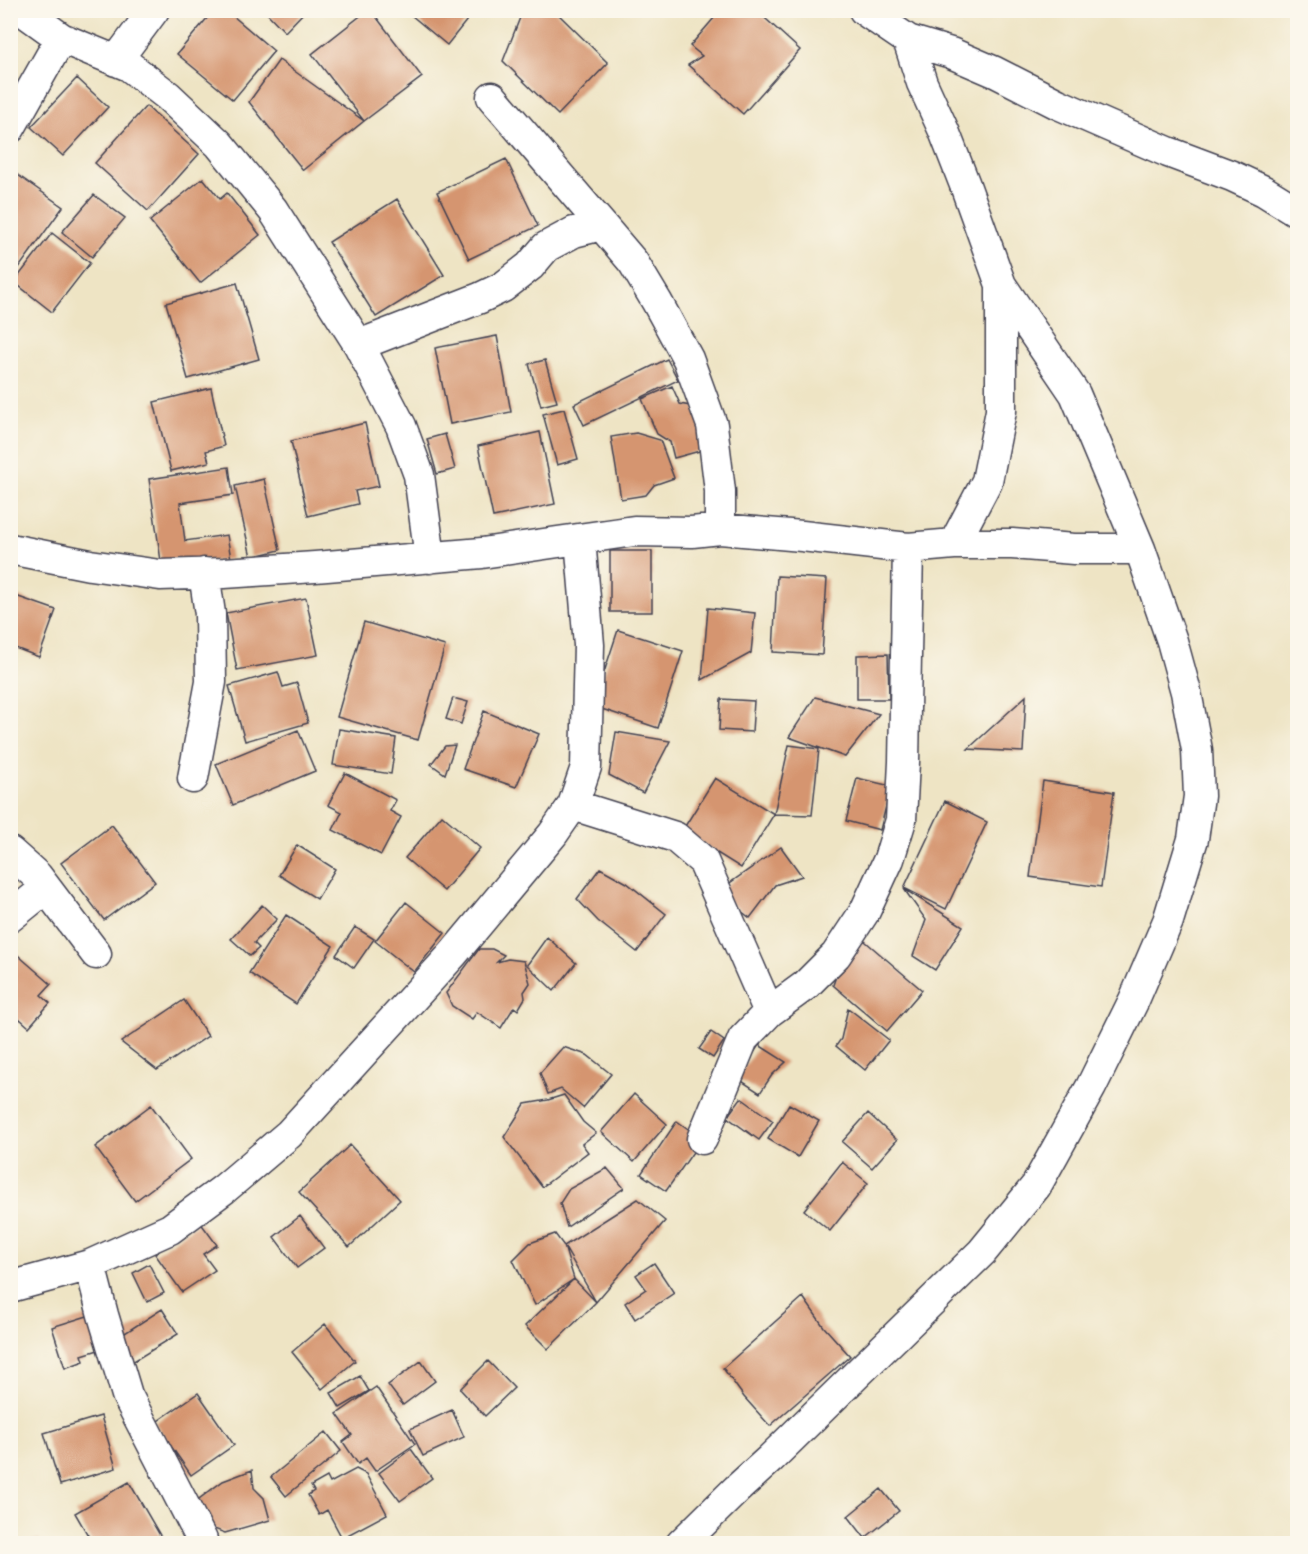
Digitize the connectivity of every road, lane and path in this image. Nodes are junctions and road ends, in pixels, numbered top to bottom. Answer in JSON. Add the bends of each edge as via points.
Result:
{"nodes":[{"id":1,"x":22,"y":10,"type":"edge"},
{"id":2,"x":154,"y":10,"type":"edge"},
{"id":3,"x":864,"y":10,"type":"edge"},
{"id":4,"x":61,"y":39,"type":"junction"},
{"id":5,"x":908,"y":40,"type":"junction"},
{"id":6,"x":116,"y":62,"type":"junction"},
{"id":7,"x":492,"y":96,"type":"dead end"},
{"id":8,"x":10,"y":128,"type":"edge"},
{"id":9,"x":1298,"y":212,"type":"edge"},
{"id":10,"x":599,"y":222,"type":"junction"},
{"id":11,"x":1001,"y":285,"type":"junction"},
{"id":12,"x":359,"y":345,"type":"junction"},
{"id":13,"x":720,"y":529,"type":"junction"},
{"id":14,"x":580,"y":539,"type":"junction"},
{"id":15,"x":954,"y":544,"type":"junction"},
{"id":16,"x":908,"y":548,"type":"junction"},
{"id":17,"x":10,"y":549,"type":"edge"},
{"id":18,"x":1140,"y":549,"type":"junction"},
{"id":19,"x":430,"y":558,"type":"junction"},
{"id":20,"x":204,"y":573,"type":"junction"},
{"id":21,"x":193,"y":778,"type":"dead end"},
{"id":22,"x":573,"y":805,"type":"junction"},
{"id":23,"x":10,"y":852,"type":"edge"},
{"id":24,"x":46,"y":888,"type":"junction"},
{"id":25,"x":10,"y":917,"type":"edge"},
{"id":26,"x":96,"y":954,"type":"dead end"},
{"id":27,"x":769,"y":1012,"type":"junction"},
{"id":28,"x":702,"y":1139,"type":"dead end"},
{"id":29,"x":90,"y":1265,"type":"junction"},
{"id":30,"x":10,"y":1287,"type":"edge"},
{"id":31,"x":202,"y":1540,"type":"dead end"},
{"id":32,"x":681,"y":1544,"type":"edge"}],
"edges":[{"from":1,"to":4,"type":"street"},
{"from":2,"to":6,"type":"street"},
{"from":3,"to":5,"type":"street"},
{"from":4,"to":6,"type":"street"},
{"from":4,"to":8,"type":"street"},
{"from":5,"to":9,"type":"street","via":[[951,53],[1168,152],[1233,176]]},
{"from":5,"to":11,"type":"street"},
{"from":6,"to":12,"type":"street","via":[[129,66],[168,96],[219,144],[273,210]]},
{"from":7,"to":10,"type":"street"},
{"from":10,"to":12,"type":"street","via":[[546,247],[530,266],[503,287]]},
{"from":10,"to":13,"type":"street","via":[[633,262],[688,359],[712,425]]},
{"from":11,"to":15,"type":"street","via":[[1001,411],[987,481]]},
{"from":11,"to":18,"type":"street","via":[[1075,394]]},
{"from":12,"to":19,"type":"street","via":[[401,426],[419,475]]},
{"from":13,"to":14,"type":"street","via":[[634,531]]},
{"from":13,"to":16,"type":"street"},
{"from":14,"to":19,"type":"street"},
{"from":14,"to":22,"type":"street","via":[[589,645],[586,767]]},
{"from":15,"to":16,"type":"street"},
{"from":15,"to":18,"type":"street"},
{"from":16,"to":27,"type":"street","via":[[901,820],[889,859],[865,911],[836,955],[806,985]]},
{"from":17,"to":20,"type":"street","via":[[159,575]]},
{"from":18,"to":32,"type":"street","via":[[1186,692],[1197,750],[1199,796],[1193,839],[1168,921],[1134,1000],[1036,1186],[982,1252]]},
{"from":19,"to":20,"type":"street"},
{"from":20,"to":21,"type":"street","via":[[210,614],[211,682]]},
{"from":22,"to":27,"type":"street","via":[[675,837],[703,861]]},
{"from":22,"to":29,"type":"street","via":[[453,954],[289,1134],[224,1190],[170,1229]]},
{"from":23,"to":24,"type":"street"},
{"from":24,"to":25,"type":"street"},
{"from":24,"to":26,"type":"street"},
{"from":27,"to":28,"type":"street","via":[[743,1039]]},
{"from":29,"to":30,"type":"street"},
{"from":29,"to":31,"type":"street","via":[[127,1395]]}]}
